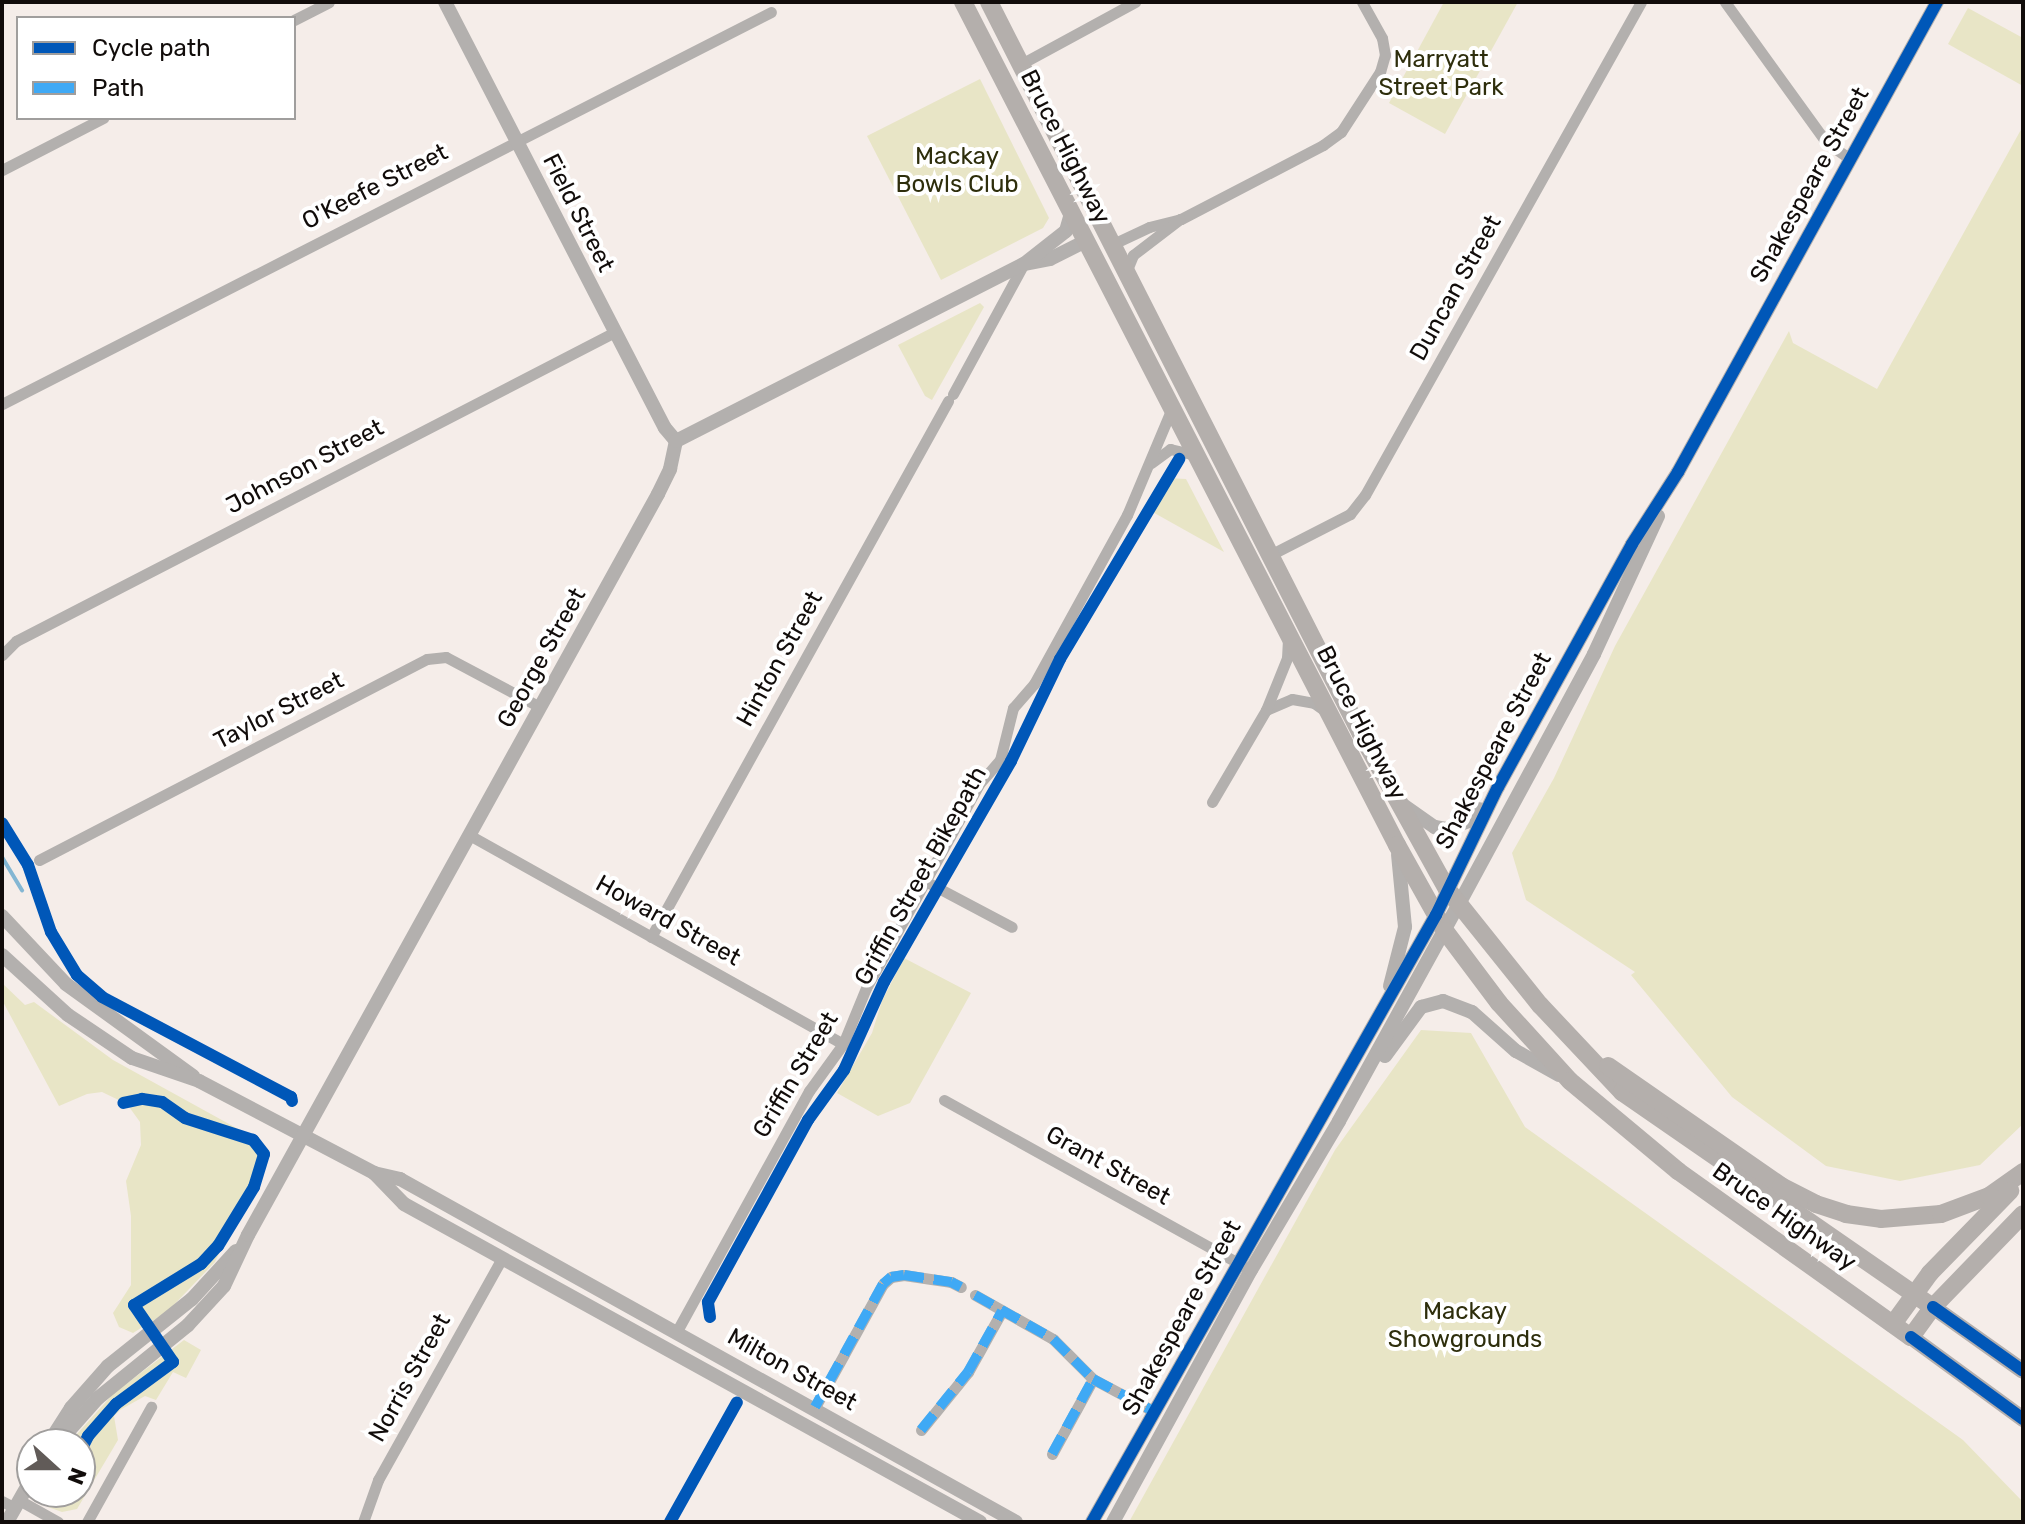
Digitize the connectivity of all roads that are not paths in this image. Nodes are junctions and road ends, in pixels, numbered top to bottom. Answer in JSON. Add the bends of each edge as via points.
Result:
{"nodes":[{"id":1,"x":329,"y":2,"type":"edge"},
{"id":2,"x":445,"y":2,"type":"edge"},
{"id":3,"x":963,"y":2,"type":"edge"},
{"id":4,"x":989,"y":2,"type":"edge"},
{"id":5,"x":1135,"y":2,"type":"edge"},
{"id":6,"x":1362,"y":2,"type":"edge"},
{"id":7,"x":1641,"y":2,"type":"edge"},
{"id":8,"x":1725,"y":2,"type":"edge"},
{"id":9,"x":1937,"y":2,"type":"edge"},
{"id":10,"x":771,"y":12,"type":"dead end"},
{"id":11,"x":296,"y":19,"type":"edge"},
{"id":12,"x":1024,"y":71,"type":"junction"},
{"id":13,"x":99,"y":120,"type":"edge"},
{"id":14,"x":516,"y":139,"type":"junction"},
{"id":15,"x":1850,"y":159,"type":"junction"},
{"id":16,"x":2,"y":170,"type":"edge"},
{"id":17,"x":1071,"y":213,"type":"junction"},
{"id":18,"x":1181,"y":219,"type":"junction"},
{"id":19,"x":1086,"y":241,"type":"junction"},
{"id":20,"x":1113,"y":244,"type":"junction"},
{"id":21,"x":1024,"y":264,"type":"junction"},
{"id":22,"x":1127,"y":270,"type":"junction"},
{"id":23,"x":615,"y":332,"type":"junction"},
{"id":24,"x":2,"y":404,"type":"edge"},
{"id":25,"x":1170,"y":406,"type":"junction"},
{"id":26,"x":676,"y":441,"type":"junction"},
{"id":27,"x":1196,"y":455,"type":"junction"},
{"id":28,"x":1151,"y":463,"type":"junction"},
{"id":29,"x":1678,"y":472,"type":"junction"},
{"id":30,"x":1270,"y":555,"type":"junction"},
{"id":31,"x":1285,"y":627,"type":"junction"},
{"id":32,"x":16,"y":641,"type":"junction"},
{"id":33,"x":2,"y":642,"type":"edge"},
{"id":34,"x":2,"y":655,"type":"edge"},
{"id":35,"x":540,"y":707,"type":"junction"},
{"id":36,"x":1266,"y":710,"type":"junction"},
{"id":37,"x":1330,"y":716,"type":"junction"},
{"id":38,"x":1498,"y":787,"type":"junction"},
{"id":39,"x":1396,"y":800,"type":"junction"},
{"id":40,"x":1212,"y":802,"type":"dead end"},
{"id":41,"x":471,"y":836,"type":"junction"},
{"id":42,"x":1397,"y":845,"type":"junction"},
{"id":43,"x":39,"y":860,"type":"dead end"},
{"id":44,"x":925,"y":881,"type":"junction"},
{"id":45,"x":1447,"y":889,"type":"junction"},
{"id":46,"x":1459,"y":904,"type":"junction"},
{"id":47,"x":2,"y":916,"type":"edge"},
{"id":48,"x":1440,"y":923,"type":"junction"},
{"id":49,"x":1012,"y":927,"type":"dead end"},
{"id":50,"x":651,"y":937,"type":"junction"},
{"id":51,"x":2,"y":955,"type":"edge"},
{"id":52,"x":1385,"y":1006,"type":"junction"},
{"id":53,"x":843,"y":1044,"type":"junction"},
{"id":54,"x":1579,"y":1046,"type":"junction"},
{"id":55,"x":199,"y":1081,"type":"junction"},
{"id":56,"x":1570,"y":1081,"type":"junction"},
{"id":57,"x":944,"y":1100,"type":"dead end"},
{"id":58,"x":1339,"y":1121,"type":"junction"},
{"id":59,"x":303,"y":1136,"type":"junction"},
{"id":60,"x":374,"y":1173,"type":"junction"},
{"id":61,"x":2023,"y":1175,"type":"edge"},
{"id":62,"x":2023,"y":1214,"type":"edge"},
{"id":63,"x":248,"y":1235,"type":"junction"},
{"id":64,"x":511,"y":1239,"type":"junction"},
{"id":65,"x":502,"y":1258,"type":"junction"},
{"id":66,"x":1245,"y":1267,"type":"junction"},
{"id":67,"x":961,"y":1287,"type":"dead end"},
{"id":68,"x":975,"y":1295,"type":"dead end"},
{"id":69,"x":1914,"y":1295,"type":"junction"},
{"id":70,"x":1933,"y":1307,"type":"junction"},
{"id":71,"x":1002,"y":1311,"type":"junction"},
{"id":72,"x":1893,"y":1324,"type":"junction"},
{"id":73,"x":677,"y":1331,"type":"junction"},
{"id":74,"x":1911,"y":1337,"type":"junction"},
{"id":75,"x":668,"y":1349,"type":"junction"},
{"id":76,"x":119,"y":1356,"type":"junction"},
{"id":77,"x":130,"y":1370,"type":"junction"},
{"id":78,"x":2023,"y":1371,"type":"edge"},
{"id":79,"x":1093,"y":1379,"type":"junction"},
{"id":80,"x":151,"y":1407,"type":"dead end"},
{"id":81,"x":815,"y":1407,"type":"junction"},
{"id":82,"x":1155,"y":1412,"type":"junction"},
{"id":83,"x":2023,"y":1419,"type":"edge"},
{"id":84,"x":59,"y":1428,"type":"edge"},
{"id":85,"x":71,"y":1428,"type":"edge"},
{"id":86,"x":921,"y":1430,"type":"dead end"},
{"id":87,"x":1052,"y":1454,"type":"dead end"},
{"id":88,"x":11,"y":1512,"type":"edge"},
{"id":89,"x":58,"y":1522,"type":"edge"},
{"id":90,"x":87,"y":1522,"type":"edge"},
{"id":91,"x":363,"y":1522,"type":"edge"},
{"id":92,"x":980,"y":1522,"type":"edge"},
{"id":93,"x":1016,"y":1522,"type":"edge"},
{"id":94,"x":1092,"y":1522,"type":"edge"},
{"id":95,"x":1113,"y":1522,"type":"edge"}],
"edges":[{"from":1,"to":11,"type":"street"},
{"from":2,"to":14,"type":"street","name":"Field Street"},
{"from":3,"to":17,"type":"highway","name":"Bruce Highway"},
{"from":4,"to":12,"type":"highway","name":"Bruce Highway"},
{"from":5,"to":12,"type":"street"},
{"from":6,"to":18,"type":"street","via":[[1382,38],[1385,55],[1353,117],[1323,145]]},
{"from":7,"to":30,"type":"street","name":"Duncan Street","via":[[1365,495],[1350,514]]},
{"from":8,"to":15,"type":"street","via":[[1826,142]]},
{"from":9,"to":15,"type":"street","name":"Shakespeare Street"},
{"from":10,"to":14,"type":"street","name":"O'Keefe Street"},
{"from":12,"to":19,"type":"highway","via":[[1039,120],[1089,219]]},
{"from":12,"to":20,"type":"highway","name":"Bruce Highway"},
{"from":13,"to":16,"type":"street"},
{"from":14,"to":23,"type":"street","name":"Field Street"},
{"from":14,"to":24,"type":"street","name":"O'Keefe Street"},
{"from":15,"to":29,"type":"street","name":"Shakespeare Street"},
{"from":17,"to":19,"type":"highway","name":"Bruce Highway"},
{"from":17,"to":21,"type":"street","via":[[1066,231]]},
{"from":18,"to":20,"type":"street"},
{"from":18,"to":22,"type":"street","via":[[1133,255]]},
{"from":19,"to":21,"type":"street","via":[[1050,259]]},
{"from":19,"to":25,"type":"highway","name":"Bruce Highway"},
{"from":20,"to":22,"type":"highway","name":"Bruce Highway"},
{"from":20,"to":25,"type":"highway","via":[[1111,267],[1145,334]]},
{"from":21,"to":26,"type":"street"},
{"from":21,"to":50,"type":"street","name":"Hinton Street"},
{"from":22,"to":30,"type":"highway","name":"Bruce Highway"},
{"from":23,"to":26,"type":"street","name":"Field Street"},
{"from":23,"to":32,"type":"street","name":"Johnson Street"},
{"from":25,"to":27,"type":"highway","name":"Bruce Highway"},
{"from":25,"to":28,"type":"street","name":"Griffin Street"},
{"from":26,"to":35,"type":"street","name":"George Street","via":[[666,479]]},
{"from":27,"to":28,"type":"street","via":[[1170,449]]},
{"from":27,"to":31,"type":"highway","name":"Bruce Highway"},
{"from":28,"to":44,"type":"street","name":"Griffin Street","via":[[1039,674],[1013,708],[1000,760],[979,784]]},
{"from":29,"to":38,"type":"street","name":"Shakespeare Street","via":[[1632,544]]},
{"from":29,"to":46,"type":"street","name":"Shakespeare Street","via":[[1594,654]]},
{"from":30,"to":39,"type":"highway","name":"Bruce Highway"},
{"from":31,"to":36,"type":"street","via":[[1287,658]]},
{"from":31,"to":37,"type":"highway","name":"Bruce Highway"},
{"from":32,"to":33,"type":"street"},
{"from":32,"to":34,"type":"street"},
{"from":35,"to":41,"type":"street","name":"George Street"},
{"from":35,"to":43,"type":"street","name":"Taylor Street","via":[[446,657],[427,659]]},
{"from":36,"to":37,"type":"street","via":[[1303,699]]},
{"from":36,"to":40,"type":"street"},
{"from":37,"to":42,"type":"highway","name":"Bruce Highway"},
{"from":38,"to":39,"type":"street","via":[[1469,821],[1446,829]]},
{"from":38,"to":45,"type":"street","name":"Shakespeare Street"},
{"from":39,"to":45,"type":"highway","name":"Bruce Highway"},
{"from":41,"to":50,"type":"street","name":"Howard Street"},
{"from":41,"to":59,"type":"street","name":"George Street"},
{"from":42,"to":48,"type":"highway","name":"Bruce Highway"},
{"from":42,"to":52,"type":"street","via":[[1405,927]]},
{"from":44,"to":49,"type":"street"},
{"from":44,"to":53,"type":"street","name":"Griffin Street","via":[[866,988]]},
{"from":45,"to":46,"type":"highway","name":"Bruce Highway"},
{"from":45,"to":48,"type":"street","name":"Shakespeare Street"},
{"from":46,"to":48,"type":"street","name":"Shakespeare Street"},
{"from":46,"to":54,"type":"highway","name":"Bruce Highway"},
{"from":47,"to":55,"type":"street","name":"Milton Street","via":[[66,984]]},
{"from":48,"to":52,"type":"street","name":"Shakespeare Street"},
{"from":48,"to":56,"type":"highway","name":"Bruce Highway","via":[[1499,1003]]},
{"from":48,"to":58,"type":"street","name":"Shakespeare Street"},
{"from":50,"to":53,"type":"street","name":"Howard Street"},
{"from":51,"to":55,"type":"street","name":"Milton Street","via":[[99,1038],[141,1062]]},
{"from":52,"to":66,"type":"street","name":"Shakespeare Street"},
{"from":53,"to":73,"type":"street","name":"Griffin Street","via":[[809,1091]]},
{"from":54,"to":61,"type":"highway","via":[[1781,1186],[1846,1214],[1881,1219],[1941,1214],[1989,1196]]},
{"from":54,"to":69,"type":"highway","name":"Bruce Highway","via":[[1622,1092]]},
{"from":55,"to":59,"type":"street","name":"Milton Street"},
{"from":56,"to":58,"type":"street","via":[[1516,1051],[1472,1012],[1443,1001],[1421,1007],[1404,1026]]},
{"from":56,"to":72,"type":"highway","name":"Bruce Highway","via":[[1678,1171]]},
{"from":57,"to":66,"type":"street","name":"Grant Street"},
{"from":58,"to":66,"type":"street","name":"Shakespeare Street"},
{"from":59,"to":60,"type":"street","name":"Milton Street"},
{"from":59,"to":63,"type":"street","name":"George Street"},
{"from":60,"to":64,"type":"street","name":"Milton Street","via":[[400,1179]]},
{"from":60,"to":65,"type":"street","name":"Milton Street","via":[[404,1204]]},
{"from":61,"to":69,"type":"highway"},
{"from":62,"to":70,"type":"highway"},
{"from":63,"to":76,"type":"street","name":"George Street","via":[[202,1291]]},
{"from":63,"to":77,"type":"street","name":"George Street","via":[[231,1274],[207,1307]]},
{"from":64,"to":65,"type":"street"},
{"from":64,"to":73,"type":"street","name":"Milton Street"},
{"from":65,"to":75,"type":"street","name":"Milton Street"},
{"from":65,"to":91,"type":"street","name":"Norris Street","via":[[378,1480]]},
{"from":66,"to":82,"type":"street","name":"Shakespeare Street"},
{"from":66,"to":95,"type":"street","name":"Shakespeare Street"},
{"from":67,"to":81,"type":"street","via":[[891,1277]]},
{"from":68,"to":71,"type":"street"},
{"from":69,"to":70,"type":"highway","name":"Bruce Highway"},
{"from":69,"to":72,"type":"highway"},
{"from":70,"to":74,"type":"highway"},
{"from":70,"to":78,"type":"main road"},
{"from":71,"to":79,"type":"street","via":[[1053,1339]]},
{"from":71,"to":86,"type":"street","via":[[968,1372]]},
{"from":72,"to":74,"type":"highway","name":"Bruce Highway"},
{"from":73,"to":75,"type":"street"},
{"from":73,"to":81,"type":"street","name":"Milton Street"},
{"from":74,"to":83,"type":"main road"},
{"from":75,"to":92,"type":"street","name":"Milton Street"},
{"from":76,"to":77,"type":"street"},
{"from":76,"to":84,"type":"street","name":"George Street"},
{"from":77,"to":85,"type":"street","name":"George Street"},
{"from":79,"to":82,"type":"street"},
{"from":79,"to":87,"type":"street"},
{"from":80,"to":90,"type":"street"},
{"from":81,"to":93,"type":"street","name":"Milton Street"},
{"from":82,"to":94,"type":"street","name":"Shakespeare Street"},
{"from":88,"to":89,"type":"street"}]}
